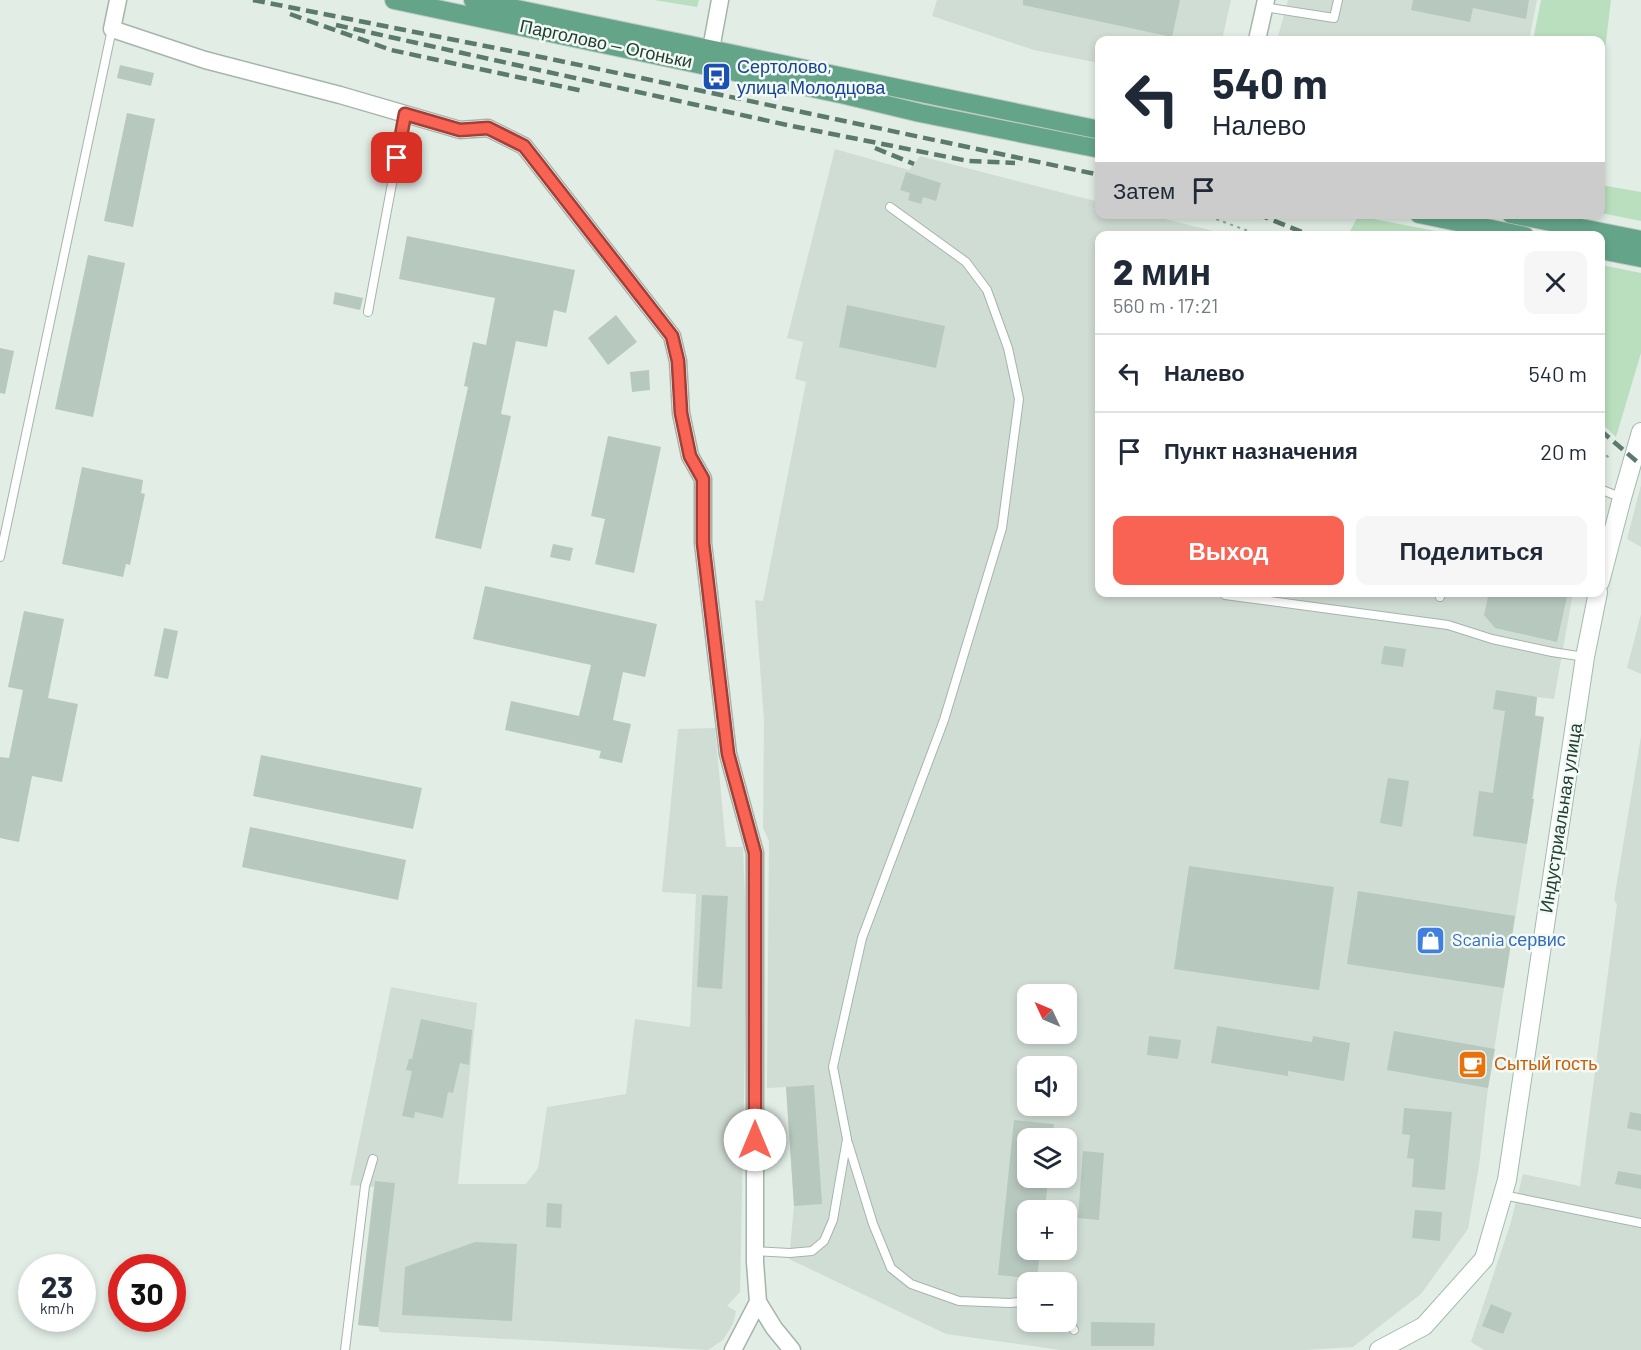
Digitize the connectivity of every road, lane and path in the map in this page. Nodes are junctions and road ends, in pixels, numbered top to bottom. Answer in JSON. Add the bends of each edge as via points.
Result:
{"nodes":[{"id":1,"x":118,"y":0,"type":"edge"},
{"id":2,"x":473,"y":0,"type":"edge"},
{"id":3,"x":720,"y":0,"type":"edge"},
{"id":4,"x":1338,"y":0,"type":"edge"},
{"id":5,"x":403,"y":1,"type":"edge"},
{"id":6,"x":1265,"y":4,"type":"edge"},
{"id":7,"x":112,"y":30,"type":"junction"},
{"id":8,"x":1258,"y":36,"type":"edge"},
{"id":9,"x":711,"y":49,"type":"junction"},
{"id":10,"x":405,"y":114,"type":"junction"},
{"id":11,"x":1095,"y":129,"type":"edge"},
{"id":12,"x":1095,"y":148,"type":"edge"},
{"id":13,"x":890,"y":207,"type":"dead end"},
{"id":14,"x":1216,"y":219,"type":"edge"},
{"id":15,"x":1443,"y":219,"type":"edge"},
{"id":16,"x":1535,"y":219,"type":"edge"},
{"id":17,"x":1248,"y":231,"type":"edge"},
{"id":18,"x":1501,"y":231,"type":"edge"},
{"id":19,"x":1596,"y":231,"type":"edge"},
{"id":20,"x":1605,"y":233,"type":"edge"},
{"id":21,"x":1641,"y":240,"type":"edge"},
{"id":22,"x":1605,"y":251,"type":"edge"},
{"id":23,"x":1641,"y":258,"type":"edge"},
{"id":24,"x":368,"y":312,"type":"dead end"},
{"id":25,"x":1641,"y":432,"type":"edge"},
{"id":26,"x":1605,"y":455,"type":"edge"},
{"id":27,"x":1611,"y":459,"type":"dead end"},
{"id":28,"x":1605,"y":491,"type":"edge"},
{"id":29,"x":1622,"y":498,"type":"junction"},
{"id":30,"x":0,"y":557,"type":"edge"},
{"id":31,"x":1605,"y":563,"type":"edge"},
{"id":32,"x":1240,"y":597,"type":"edge"},
{"id":33,"x":1597,"y":597,"type":"edge"},
{"id":34,"x":1586,"y":657,"type":"junction"},
{"id":35,"x":847,"y":1139,"type":"junction"},
{"id":36,"x":373,"y":1159,"type":"dead end"},
{"id":37,"x":1503,"y":1195,"type":"junction"},
{"id":38,"x":1641,"y":1223,"type":"edge"},
{"id":39,"x":755,"y":1251,"type":"junction"},
{"id":40,"x":758,"y":1302,"type":"junction"},
{"id":41,"x":1017,"y":1302,"type":"edge"},
{"id":42,"x":1399,"y":1344,"type":"edge"},
{"id":43,"x":345,"y":1350,"type":"edge"},
{"id":44,"x":733,"y":1350,"type":"edge"},
{"id":45,"x":792,"y":1350,"type":"edge"},
{"id":46,"x":1379,"y":1350,"type":"edge"}],
"edges":[{"from":1,"to":7,"type":"street"},
{"from":2,"to":9,"type":"main road","name":"Парголово — Огоньки"},
{"from":3,"to":9,"type":"street"},
{"from":4,"to":6,"type":"lane","via":[[1334,18]]},
{"from":5,"to":12,"type":"main road","name":"Парголово — Огоньки"},
{"from":6,"to":8,"type":"street"},
{"from":7,"to":10,"type":"street","via":[[205,60]]},
{"from":7,"to":30,"type":"lane"},
{"from":9,"to":11,"type":"main road","name":"Парголово — Огоньки"},
{"from":10,"to":24,"type":"lane"},
{"from":10,"to":39,"type":"street","via":[[460,130],[488,128],[524,146],[672,336],[690,456],[703,479],[703,543],[728,754],[755,853]]},
{"from":13,"to":35,"type":"lane","via":[[966,262],[987,290],[1008,348],[1019,399],[1002,528],[944,720],[862,938],[833,1067]]},
{"from":14,"to":17,"type":"path"},
{"from":15,"to":18,"type":"main road"},
{"from":16,"to":19,"type":"main road"},
{"from":20,"to":21,"type":"main road"},
{"from":22,"to":23,"type":"main road"},
{"from":25,"to":29,"type":"street"},
{"from":26,"to":27,"type":"path"},
{"from":28,"to":29,"type":"lane"},
{"from":29,"to":31,"type":"street"},
{"from":32,"to":34,"type":"lane","via":[[1448,625],[1492,639]]},
{"from":33,"to":34,"type":"street","name":"Индустриальная улица"},
{"from":34,"to":37,"type":"street","name":"Индустриальная улица"},
{"from":35,"to":39,"type":"lane","via":[[833,1220],[824,1241],[812,1251]]},
{"from":35,"to":41,"type":"lane","via":[[891,1268],[911,1284],[959,1301]]},
{"from":36,"to":43,"type":"lane","via":[[365,1186]]},
{"from":37,"to":38,"type":"lane"},
{"from":37,"to":42,"type":"street","name":"Индустриальная улица","via":[[1484,1259],[1424,1326]]},
{"from":39,"to":40,"type":"street"},
{"from":40,"to":44,"type":"street"},
{"from":40,"to":45,"type":"street"},
{"from":42,"to":46,"type":"street","name":"Индустриальная улица"}]}
